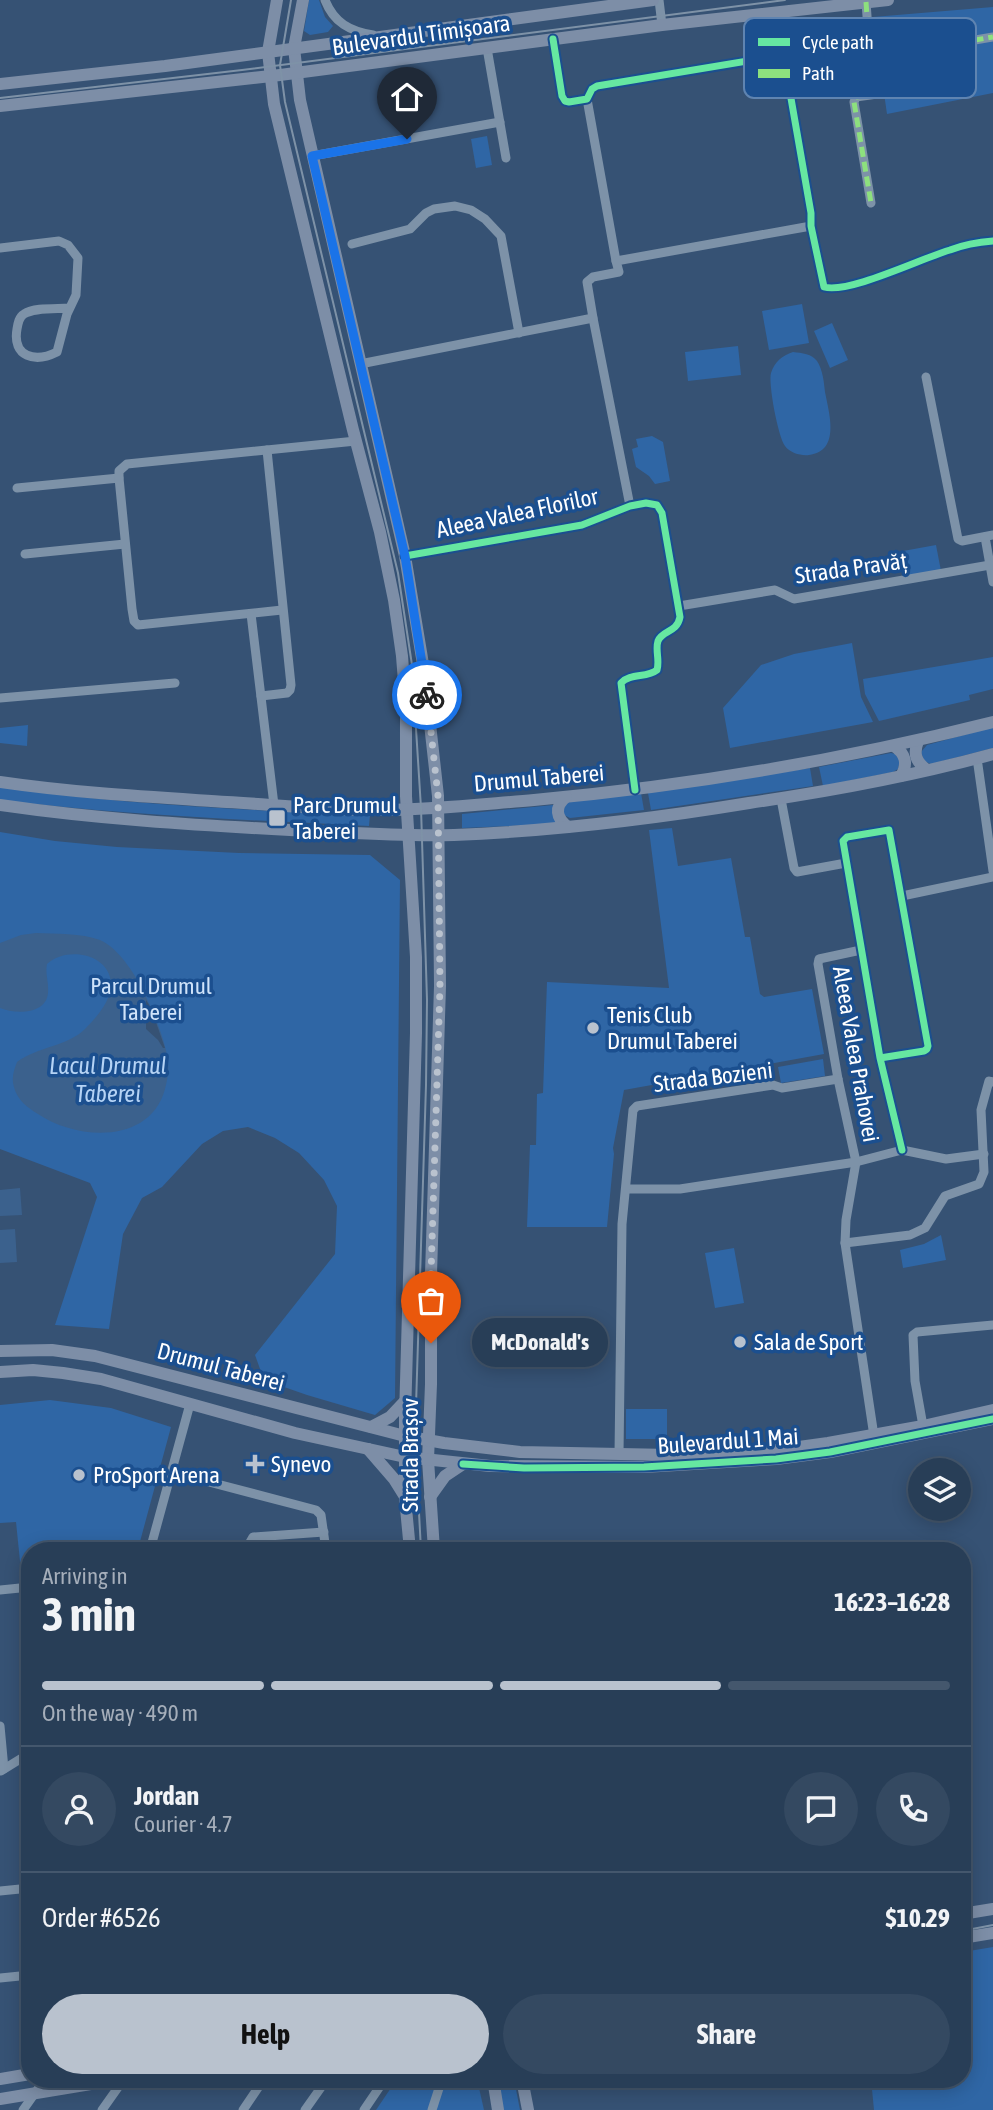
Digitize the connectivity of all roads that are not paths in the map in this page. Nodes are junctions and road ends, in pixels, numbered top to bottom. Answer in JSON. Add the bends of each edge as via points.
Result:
{"nodes":[{"id":1,"x":277,"y":0,"type":"edge"},
{"id":2,"x":303,"y":0,"type":"edge"},
{"id":3,"x":653,"y":0,"type":"edge"},
{"id":4,"x":659,"y":0,"type":"edge"},
{"id":5,"x":888,"y":0,"type":"edge"},
{"id":6,"x":326,"y":1,"type":"edge"},
{"id":7,"x":866,"y":2,"type":"junction"},
{"id":8,"x":867,"y":18,"type":"edge"},
{"id":9,"x":662,"y":25,"type":"junction"},
{"id":10,"x":381,"y":37,"type":"junction"},
{"id":11,"x":553,"y":39,"type":"junction"},
{"id":12,"x":294,"y":48,"type":"junction"},
{"id":13,"x":487,"y":48,"type":"junction"},
{"id":14,"x":268,"y":52,"type":"junction"},
{"id":15,"x":744,"y":62,"type":"edge"},
{"id":16,"x":296,"y":73,"type":"junction"},
{"id":17,"x":269,"y":76,"type":"junction"},
{"id":18,"x":20,"y":82,"type":"junction"},
{"id":19,"x":0,"y":84,"type":"edge"},
{"id":20,"x":791,"y":98,"type":"edge"},
{"id":21,"x":855,"y":98,"type":"edge"},
{"id":22,"x":587,"y":99,"type":"junction"},
{"id":23,"x":23,"y":104,"type":"junction"},
{"id":24,"x":0,"y":106,"type":"edge"},
{"id":25,"x":500,"y":122,"type":"junction"},
{"id":26,"x":312,"y":156,"type":"junction"},
{"id":27,"x":506,"y":158,"type":"dead end"},
{"id":28,"x":871,"y":203,"type":"dead end"},
{"id":29,"x":811,"y":226,"type":"junction"},
{"id":30,"x":993,"y":241,"type":"edge"},
{"id":31,"x":352,"y":244,"type":"dead end"},
{"id":32,"x":0,"y":248,"type":"edge"},
{"id":33,"x":616,"y":261,"type":"junction"},
{"id":34,"x":69,"y":308,"type":"junction"},
{"id":35,"x":593,"y":318,"type":"junction"},
{"id":36,"x":519,"y":333,"type":"junction"},
{"id":37,"x":360,"y":363,"type":"junction"},
{"id":38,"x":926,"y":377,"type":"dead end"},
{"id":39,"x":356,"y":441,"type":"junction"},
{"id":40,"x":267,"y":450,"type":"junction"},
{"id":41,"x":119,"y":478,"type":"junction"},
{"id":42,"x":17,"y":488,"type":"dead end"},
{"id":43,"x":630,"y":506,"type":"junction"},
{"id":44,"x":989,"y":536,"type":"edge"},
{"id":45,"x":125,"y":544,"type":"junction"},
{"id":46,"x":24,"y":554,"type":"dead end"},
{"id":47,"x":405,"y":556,"type":"junction"},
{"id":48,"x":990,"y":565,"type":"junction"},
{"id":49,"x":993,"y":582,"type":"edge"},
{"id":50,"x":679,"y":607,"type":"junction"},
{"id":51,"x":282,"y":610,"type":"junction"},
{"id":52,"x":251,"y":614,"type":"junction"},
{"id":53,"x":175,"y":683,"type":"dead end"},
{"id":54,"x":261,"y":696,"type":"junction"},
{"id":55,"x":0,"y":698,"type":"edge"},
{"id":56,"x":993,"y":722,"type":"edge"},
{"id":57,"x":918,"y":741,"type":"junction"},
{"id":58,"x":894,"y":746,"type":"junction"},
{"id":59,"x":993,"y":754,"type":"edge"},
{"id":60,"x":977,"y":758,"type":"junction"},
{"id":61,"x":927,"y":771,"type":"junction"},
{"id":62,"x":901,"y":776,"type":"junction"},
{"id":63,"x":0,"y":782,"type":"edge"},
{"id":64,"x":635,"y":790,"type":"junction"},
{"id":65,"x":566,"y":797,"type":"junction"},
{"id":66,"x":781,"y":799,"type":"junction"},
{"id":67,"x":0,"y":805,"type":"edge"},
{"id":68,"x":274,"y":805,"type":"junction"},
{"id":69,"x":438,"y":808,"type":"junction"},
{"id":70,"x":407,"y":809,"type":"junction"},
{"id":71,"x":568,"y":827,"type":"junction"},
{"id":72,"x":408,"y":835,"type":"junction"},
{"id":73,"x":438,"y":835,"type":"junction"},
{"id":74,"x":846,"y":863,"type":"junction"},
{"id":75,"x":993,"y":871,"type":"edge"},
{"id":76,"x":993,"y":877,"type":"edge"},
{"id":77,"x":902,"y":896,"type":"junction"},
{"id":78,"x":861,"y":950,"type":"junction"},
{"id":79,"x":880,"y":1058,"type":"junction"},
{"id":80,"x":838,"y":1079,"type":"junction"},
{"id":81,"x":991,"y":1082,"type":"edge"},
{"id":82,"x":902,"y":1150,"type":"junction"},
{"id":83,"x":984,"y":1154,"type":"junction"},
{"id":84,"x":856,"y":1162,"type":"junction"},
{"id":85,"x":626,"y":1189,"type":"junction"},
{"id":86,"x":845,"y":1243,"type":"junction"},
{"id":87,"x":993,"y":1325,"type":"edge"},
{"id":88,"x":37,"y":1350,"type":"junction"},
{"id":89,"x":0,"y":1351,"type":"edge"},
{"id":90,"x":65,"y":1352,"type":"junction"},
{"id":91,"x":33,"y":1370,"type":"junction"},
{"id":92,"x":0,"y":1372,"type":"edge"},
{"id":93,"x":64,"y":1373,"type":"junction"},
{"id":94,"x":406,"y":1400,"type":"junction"},
{"id":95,"x":190,"y":1404,"type":"junction"},
{"id":96,"x":993,"y":1410,"type":"edge"},
{"id":97,"x":430,"y":1411,"type":"junction"},
{"id":98,"x":993,"y":1419,"type":"edge"},
{"id":99,"x":923,"y":1426,"type":"junction"},
{"id":100,"x":371,"y":1427,"type":"junction"},
{"id":101,"x":405,"y":1436,"type":"junction"},
{"id":102,"x":874,"y":1436,"type":"junction"},
{"id":103,"x":429,"y":1441,"type":"junction"},
{"id":104,"x":457,"y":1445,"type":"junction"},
{"id":105,"x":368,"y":1449,"type":"junction"},
{"id":106,"x":619,"y":1454,"type":"junction"},
{"id":107,"x":405,"y":1457,"type":"junction"},
{"id":108,"x":428,"y":1460,"type":"junction"},
{"id":109,"x":463,"y":1464,"type":"junction"},
{"id":110,"x":172,"y":1472,"type":"junction"},
{"id":111,"x":430,"y":1497,"type":"junction"},
{"id":112,"x":405,"y":1498,"type":"junction"},
{"id":113,"x":324,"y":1532,"type":"junction"},
{"id":114,"x":152,"y":1542,"type":"edge"},
{"id":115,"x":250,"y":1542,"type":"edge"},
{"id":116,"x":325,"y":1542,"type":"edge"},
{"id":117,"x":409,"y":1542,"type":"edge"},
{"id":118,"x":433,"y":1542,"type":"edge"},
{"id":119,"x":21,"y":1588,"type":"edge"},
{"id":120,"x":0,"y":1590,"type":"edge"},
{"id":121,"x":0,"y":1726,"type":"edge"},
{"id":122,"x":21,"y":1758,"type":"edge"},
{"id":123,"x":2,"y":1770,"type":"edge"},
{"id":124,"x":21,"y":1889,"type":"edge"},
{"id":125,"x":0,"y":1891,"type":"edge"},
{"id":126,"x":993,"y":1909,"type":"edge"},
{"id":127,"x":971,"y":1913,"type":"edge"},
{"id":128,"x":993,"y":1933,"type":"edge"},
{"id":129,"x":971,"y":1937,"type":"edge"},
{"id":130,"x":21,"y":1976,"type":"edge"},
{"id":131,"x":0,"y":1978,"type":"edge"},
{"id":132,"x":21,"y":2076,"type":"edge"},
{"id":133,"x":0,"y":2079,"type":"edge"},
{"id":134,"x":39,"y":2088,"type":"edge"},
{"id":135,"x":66,"y":2088,"type":"edge"},
{"id":136,"x":117,"y":2088,"type":"edge"},
{"id":137,"x":258,"y":2088,"type":"edge"},
{"id":138,"x":321,"y":2088,"type":"edge"},
{"id":139,"x":380,"y":2088,"type":"edge"},
{"id":140,"x":439,"y":2088,"type":"edge"},
{"id":141,"x":494,"y":2088,"type":"edge"},
{"id":142,"x":524,"y":2088,"type":"edge"},
{"id":143,"x":529,"y":2088,"type":"edge"},
{"id":144,"x":35,"y":2093,"type":"junction"},
{"id":145,"x":0,"y":2099,"type":"edge"},
{"id":146,"x":23,"y":2110,"type":"edge"},
{"id":147,"x":102,"y":2110,"type":"edge"},
{"id":148,"x":243,"y":2110,"type":"edge"},
{"id":149,"x":305,"y":2110,"type":"edge"},
{"id":150,"x":364,"y":2110,"type":"edge"},
{"id":151,"x":432,"y":2110,"type":"edge"},
{"id":152,"x":498,"y":2110,"type":"edge"},
{"id":153,"x":528,"y":2110,"type":"edge"}],
"edges":[{"from":1,"to":14,"type":"main road","name":"Strada Brașov"},
{"from":2,"to":12,"type":"main road","name":"Strada Brașov"},
{"from":3,"to":10,"type":"main road","name":"Bulevardul Timișoara"},
{"from":4,"to":9,"type":"street"},
{"from":5,"to":7,"type":"main road","name":"Bulevardul Timișoara"},
{"from":6,"to":10,"type":"street","via":[[343,26]]},
{"from":7,"to":8,"type":"street"},
{"from":7,"to":9,"type":"main road","name":"Bulevardul Timișoara"},
{"from":9,"to":11,"type":"main road","name":"Bulevardul Timișoara"},
{"from":10,"to":12,"type":"main road","name":"Bulevardul Timișoara"},
{"from":11,"to":13,"type":"main road","name":"Bulevardul Timișoara"},
{"from":11,"to":22,"type":"street","via":[[565,101]]},
{"from":12,"to":14,"type":"main road","name":"Bulevardul Timișoara"},
{"from":12,"to":16,"type":"main road","name":"Strada Brașov"},
{"from":13,"to":16,"type":"main road","name":"Bulevardul Timișoara"},
{"from":13,"to":25,"type":"street"},
{"from":14,"to":17,"type":"main road","name":"Strada Brașov"},
{"from":14,"to":18,"type":"main road","name":"Bulevardul Timișoara"},
{"from":15,"to":22,"type":"street","via":[[597,86]]},
{"from":16,"to":17,"type":"main road","name":"Bulevardul Timișoara"},
{"from":16,"to":26,"type":"main road","name":"Strada Brașov"},
{"from":17,"to":23,"type":"main road","name":"Bulevardul Timișoara"},
{"from":17,"to":39,"type":"main road","name":"Strada Brașov"},
{"from":18,"to":19,"type":"main road","name":"Bulevardul Timișoara"},
{"from":18,"to":23,"type":"main road"},
{"from":20,"to":29,"type":"street"},
{"from":21,"to":28,"type":"street"},
{"from":22,"to":33,"type":"street"},
{"from":23,"to":24,"type":"main road","name":"Bulevardul Timișoara"},
{"from":25,"to":26,"type":"street"},
{"from":25,"to":27,"type":"street"},
{"from":26,"to":37,"type":"main road","name":"Strada Brașov"},
{"from":29,"to":30,"type":"street","via":[[822,285],[827,289]]},
{"from":29,"to":33,"type":"street","name":"Aleea Valea Florilor"},
{"from":31,"to":36,"type":"street","via":[[410,229],[434,209],[456,206],[471,210],[501,236]]},
{"from":32,"to":34,"type":"street","via":[[56,241],[68,246],[78,258],[76,295]]},
{"from":33,"to":35,"type":"street","name":"Aleea Valea Florilor","via":[[619,272],[587,282]]},
{"from":34,"to":34,"type":"street","via":[[57,352],[31,357],[20,351],[16,336],[19,318],[31,311]]},
{"from":35,"to":36,"type":"street"},
{"from":35,"to":43,"type":"street","name":"Aleea Valea Florilor"},
{"from":36,"to":37,"type":"street"},
{"from":37,"to":47,"type":"main road","name":"Strada Brașov"},
{"from":38,"to":44,"type":"street","via":[[958,539]]},
{"from":39,"to":40,"type":"street"},
{"from":39,"to":70,"type":"main road","name":"Strada Brașov","via":[[385,556],[402,656]]},
{"from":40,"to":41,"type":"street","via":[[127,464]]},
{"from":40,"to":51,"type":"street"},
{"from":41,"to":42,"type":"street"},
{"from":41,"to":45,"type":"street"},
{"from":43,"to":47,"type":"street","name":"Aleea Valea Florilor","via":[[582,524]]},
{"from":43,"to":50,"type":"street","name":"Aleea Valea Florilor","via":[[652,503],[660,508]]},
{"from":44,"to":48,"type":"street"},
{"from":45,"to":46,"type":"street"},
{"from":45,"to":52,"type":"street","via":[[138,625]]},
{"from":47,"to":69,"type":"main road","name":"Strada Brașov","via":[[431,723]]},
{"from":48,"to":49,"type":"street"},
{"from":48,"to":50,"type":"street","name":"Strada Pravăț","via":[[793,599],[775,590]]},
{"from":50,"to":64,"type":"street","via":[[678,624],[659,640],[657,670],[621,683]]},
{"from":51,"to":52,"type":"street"},
{"from":51,"to":54,"type":"street","via":[[290,690]]},
{"from":52,"to":54,"type":"street"},
{"from":53,"to":55,"type":"street"},
{"from":54,"to":68,"type":"street"},
{"from":56,"to":57,"type":"main road","name":"Drumul Taberei"},
{"from":57,"to":58,"type":"main road","name":"Drumul Taberei"},
{"from":57,"to":61,"type":"main road","via":[[916,757]]},
{"from":58,"to":62,"type":"main road","via":[[905,760]]},
{"from":58,"to":64,"type":"main road","name":"Drumul Taberei"},
{"from":59,"to":60,"type":"main road"},
{"from":60,"to":61,"type":"main road"},
{"from":60,"to":75,"type":"street"},
{"from":61,"to":62,"type":"main road"},
{"from":62,"to":66,"type":"main road"},
{"from":63,"to":68,"type":"main road","name":"Drumul Taberei"},
{"from":64,"to":65,"type":"main road","name":"Drumul Taberei"},
{"from":65,"to":69,"type":"main road","name":"Drumul Taberei"},
{"from":65,"to":71,"type":"main road","via":[[557,813]]},
{"from":66,"to":71,"type":"main road"},
{"from":66,"to":74,"type":"street","via":[[797,872]]},
{"from":67,"to":72,"type":"main road","via":[[139,821]]},
{"from":68,"to":70,"type":"main road","name":"Drumul Taberei"},
{"from":69,"to":70,"type":"main road","name":"Drumul Taberei"},
{"from":69,"to":73,"type":"main road","name":"Strada Brașov"},
{"from":70,"to":72,"type":"main road","name":"Strada Brașov"},
{"from":71,"to":73,"type":"main road"},
{"from":72,"to":73,"type":"main road"},
{"from":72,"to":94,"type":"main road","name":"Strada Brașov","via":[[416,1033]]},
{"from":73,"to":97,"type":"main road","name":"Strada Brașov","via":[[440,986]]},
{"from":74,"to":77,"type":"street","via":[[844,839],[889,830]]},
{"from":74,"to":78,"type":"street","name":"Aleea Valea Prahovei"},
{"from":76,"to":77,"type":"street"},
{"from":77,"to":79,"type":"street","via":[[927,1049]]},
{"from":78,"to":79,"type":"street"},
{"from":78,"to":80,"type":"street","name":"Aleea Valea Prahovei","via":[[818,961]]},
{"from":79,"to":82,"type":"street"},
{"from":80,"to":84,"type":"street","name":"Aleea Valea Prahovei"},
{"from":80,"to":85,"type":"street","name":"Strada Bozieni","via":[[635,1107]]},
{"from":81,"to":83,"type":"street","via":[[981,1110]]},
{"from":82,"to":83,"type":"street","name":"Aleea Valea Prahovei","via":[[946,1159]]},
{"from":82,"to":84,"type":"street","name":"Aleea Valea Prahovei"},
{"from":83,"to":86,"type":"street","via":[[983,1179],[946,1196],[925,1228],[910,1235]]},
{"from":84,"to":85,"type":"street","via":[[680,1189]]},
{"from":84,"to":86,"type":"street","name":"Aleea Valea Prahovei"},
{"from":85,"to":106,"type":"street","name":"Strada Bozieni"},
{"from":86,"to":102,"type":"street","name":"Aleea Valea Prahovei"},
{"from":87,"to":99,"type":"street","via":[[913,1335]]},
{"from":88,"to":89,"type":"main road","name":"Drumul Taberei"},
{"from":88,"to":90,"type":"main road","name":"Drumul Taberei"},
{"from":88,"to":91,"type":"main road","via":[[39,1360]]},
{"from":90,"to":93,"type":"main road","via":[[60,1360]]},
{"from":90,"to":100,"type":"main road","name":"Drumul Taberei","via":[[128,1363]]},
{"from":91,"to":92,"type":"main road","name":"Drumul Taberei"},
{"from":91,"to":93,"type":"main road","name":"Drumul Taberei"},
{"from":93,"to":95,"type":"main road","name":"Drumul Taberei"},
{"from":94,"to":100,"type":"main road","via":[[390,1417]]},
{"from":94,"to":101,"type":"main road","name":"Strada Brașov"},
{"from":95,"to":105,"type":"main road","name":"Drumul Taberei"},
{"from":95,"to":110,"type":"street"},
{"from":96,"to":99,"type":"main road","name":"Bulevardul 1 Mai"},
{"from":97,"to":103,"type":"main road","name":"Strada Brașov"},
{"from":97,"to":104,"type":"main road","via":[[440,1432]]},
{"from":98,"to":109,"type":"main road","name":"Bulevardul 1 Mai","via":[[866,1446],[776,1459],[524,1468]]},
{"from":99,"to":102,"type":"main road","name":"Bulevardul 1 Mai"},
{"from":100,"to":101,"type":"main road","name":"Drumul Taberei"},
{"from":101,"to":103,"type":"main road","name":"Drumul Taberei"},
{"from":101,"to":107,"type":"main road","name":"Strada Brașov"},
{"from":102,"to":106,"type":"main road","name":"Bulevardul 1 Mai","via":[[770,1451]]},
{"from":103,"to":104,"type":"main road","name":"Bulevardul 1 Mai"},
{"from":103,"to":108,"type":"main road","name":"Strada Brașov"},
{"from":104,"to":106,"type":"main road","name":"Bulevardul 1 Mai","via":[[528,1453]]},
{"from":105,"to":107,"type":"main road","name":"Drumul Taberei"},
{"from":105,"to":112,"type":"main road"},
{"from":107,"to":108,"type":"main road","name":"Drumul Taberei"},
{"from":107,"to":112,"type":"main road","name":"Strada Brașov"},
{"from":108,"to":109,"type":"main road","name":"Bulevardul 1 Mai"},
{"from":108,"to":111,"type":"main road","name":"Strada Brașov"},
{"from":109,"to":111,"type":"main road","via":[[445,1476]]},
{"from":110,"to":113,"type":"street","via":[[316,1510]]},
{"from":110,"to":114,"type":"street"},
{"from":111,"to":118,"type":"main road","name":"Strada Brașov"},
{"from":112,"to":117,"type":"main road","name":"Strada Brașov"},
{"from":113,"to":115,"type":"street","via":[[253,1537]]},
{"from":113,"to":116,"type":"street"},
{"from":119,"to":120,"type":"street"},
{"from":121,"to":123,"type":"street"},
{"from":122,"to":123,"type":"street"},
{"from":124,"to":125,"type":"street"},
{"from":126,"to":127,"type":"main road"},
{"from":128,"to":129,"type":"main road"},
{"from":130,"to":131,"type":"street"},
{"from":132,"to":133,"type":"main road"},
{"from":134,"to":144,"type":"street"},
{"from":135,"to":144,"type":"main road"},
{"from":136,"to":147,"type":"street"},
{"from":137,"to":148,"type":"street"},
{"from":138,"to":149,"type":"street"},
{"from":139,"to":150,"type":"street"},
{"from":140,"to":151,"type":"street"},
{"from":141,"to":152,"type":"main road"},
{"from":142,"to":153,"type":"main road"},
{"from":143,"to":153,"type":"main road"},
{"from":144,"to":145,"type":"main road"},
{"from":144,"to":146,"type":"street"}]}
